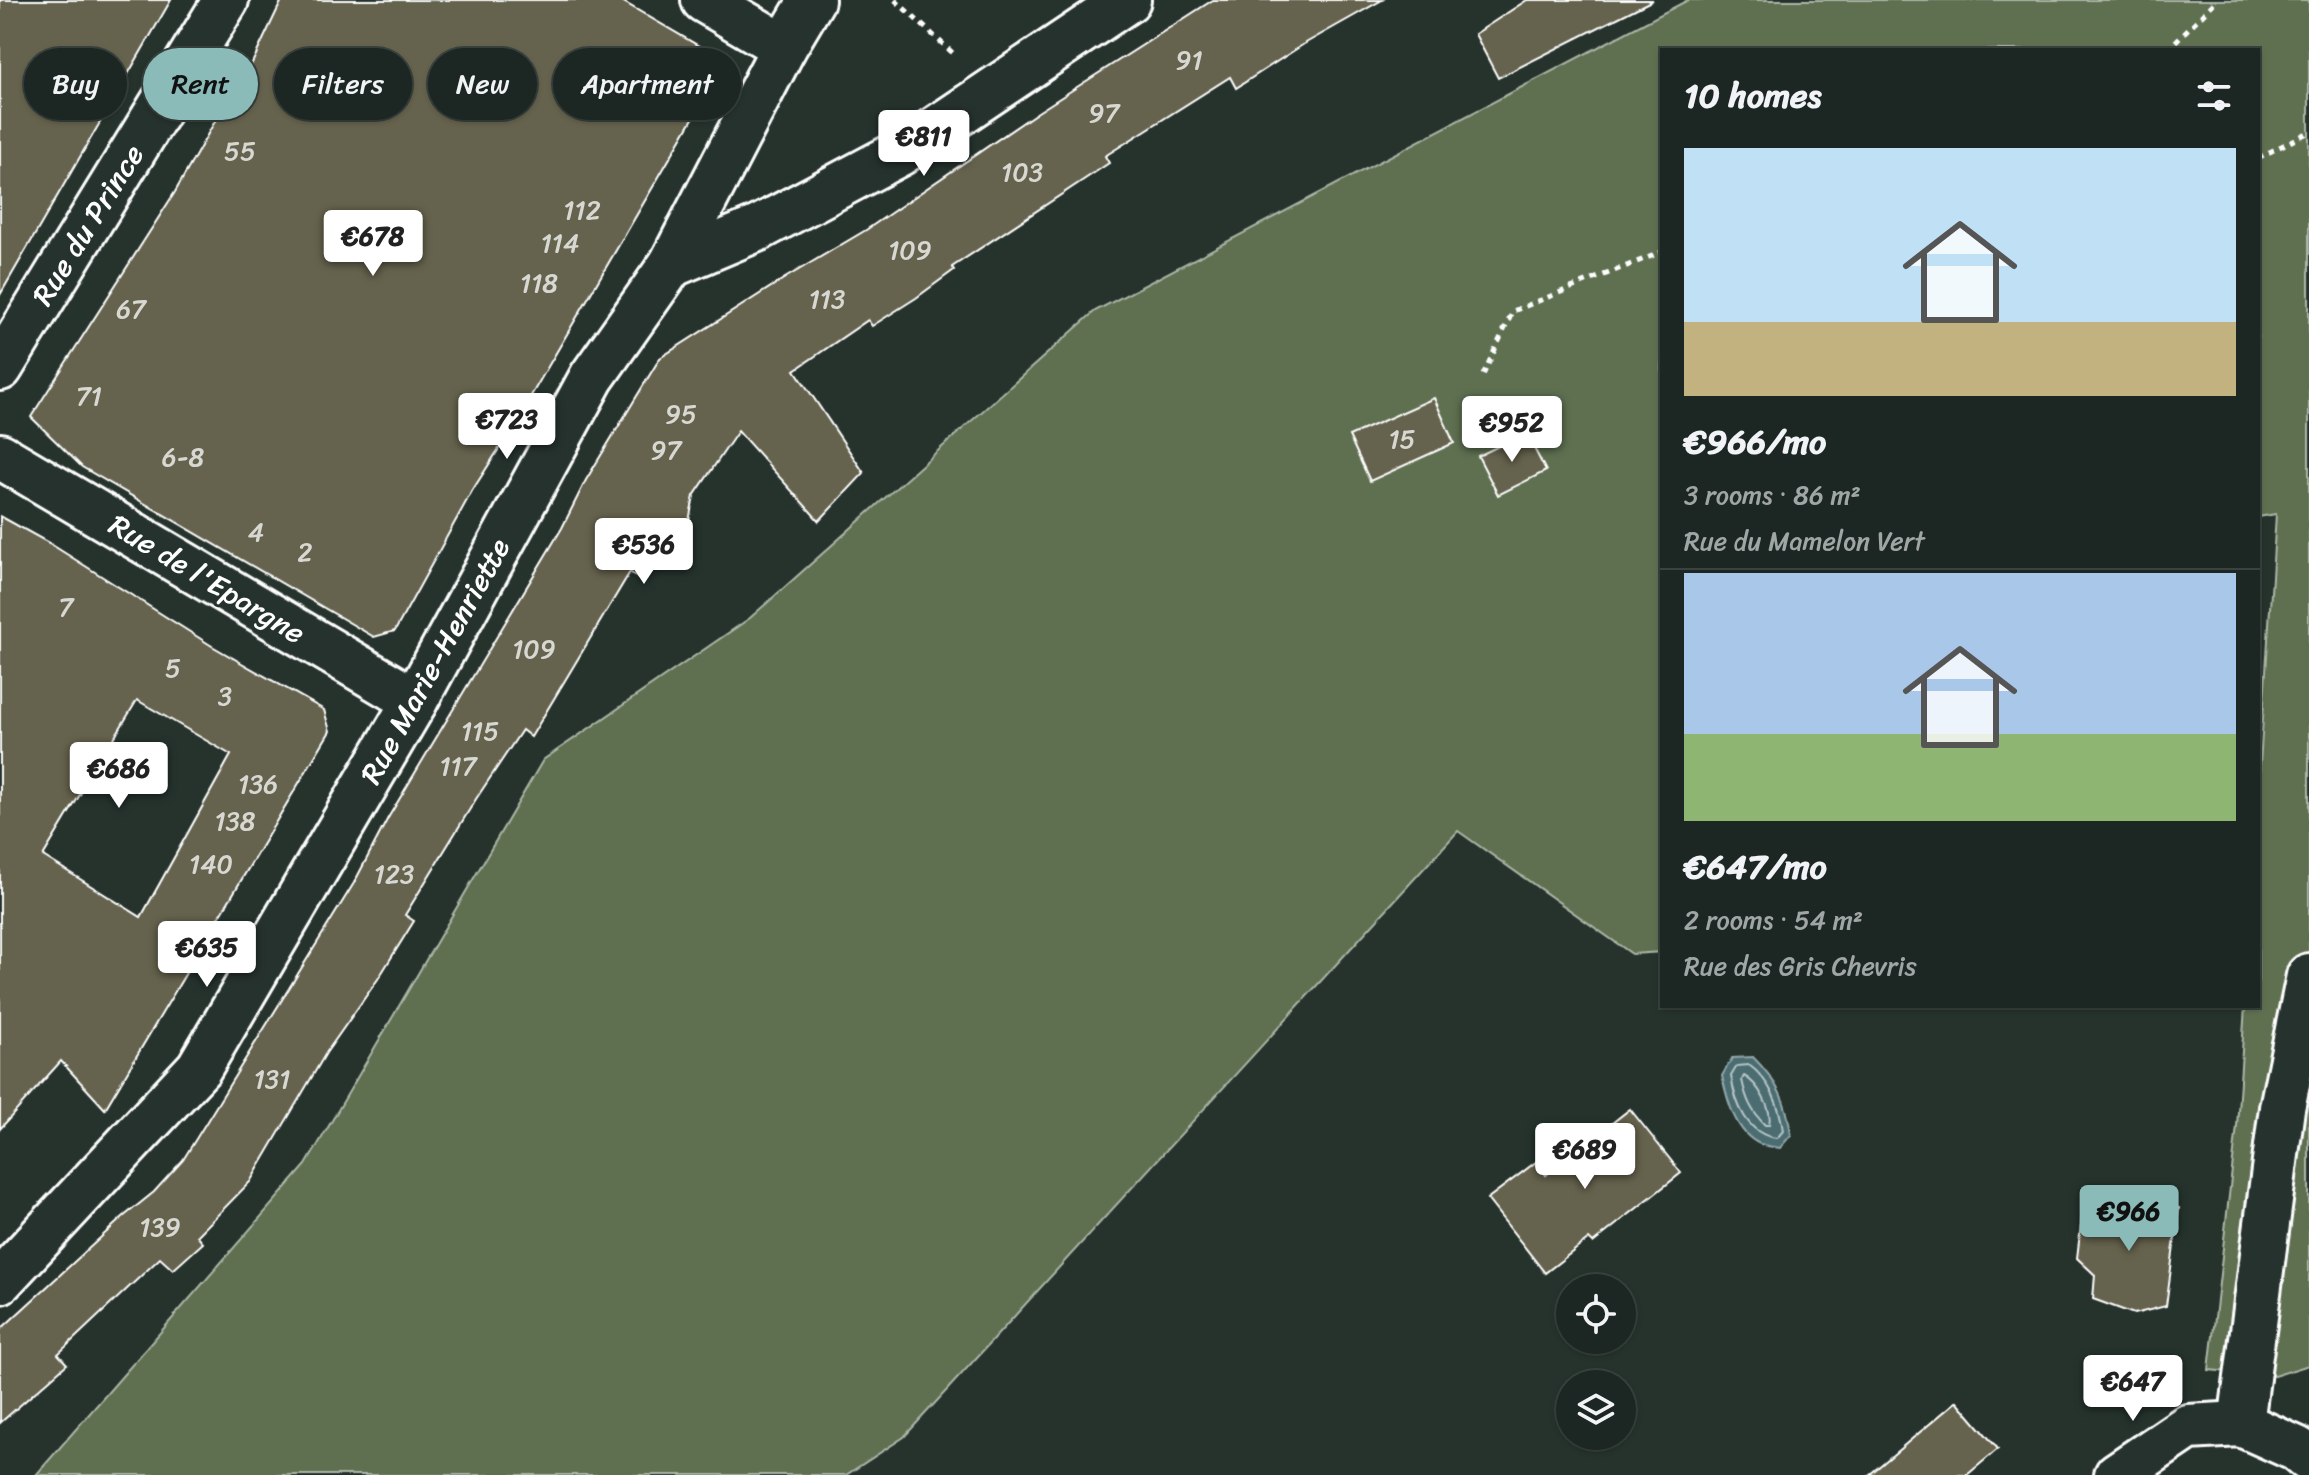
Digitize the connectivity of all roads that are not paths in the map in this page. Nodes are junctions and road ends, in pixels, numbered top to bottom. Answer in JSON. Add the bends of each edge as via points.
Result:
{"nodes":[{"id":1,"x":226,"y":0,"type":"edge"},
{"id":2,"x":704,"y":0,"type":"edge"},
{"id":3,"x":812,"y":0,"type":"edge"},
{"id":4,"x":1128,"y":0,"type":"edge"},
{"id":5,"x":784,"y":47,"type":"junction"},
{"id":6,"x":671,"y":265,"type":"junction"},
{"id":7,"x":0,"y":368,"type":"edge"},
{"id":8,"x":0,"y":456,"type":"edge"},
{"id":9,"x":415,"y":701,"type":"junction"},
{"id":10,"x":2309,"y":976,"type":"edge"},
{"id":11,"x":0,"y":1281,"type":"edge"},
{"id":12,"x":2241,"y":1424,"type":"junction"},
{"id":13,"x":2309,"y":1459,"type":"edge"},
{"id":14,"x":2117,"y":1475,"type":"edge"}],
"edges":[{"from":1,"to":7,"type":"street","name":"Rue du Prince"},
{"from":2,"to":5,"type":"street"},
{"from":3,"to":5,"type":"street","name":"Rue Marie-Henriette"},
{"from":4,"to":6,"type":"street","via":[[900,153],[759,228]]},
{"from":5,"to":6,"type":"street","name":"Rue Marie-Henriette"},
{"from":6,"to":9,"type":"street","name":"Rue Marie-Henriette","via":[[592,377]]},
{"from":8,"to":9,"type":"street","name":"Rue de l'Epargne"},
{"from":9,"to":11,"type":"street","name":"Rue Marie-Henriette","via":[[199,1068]]},
{"from":10,"to":12,"type":"street","via":[[2282,1108]]},
{"from":12,"to":13,"type":"street"},
{"from":12,"to":14,"type":"street","via":[[2188,1427]]}]}
